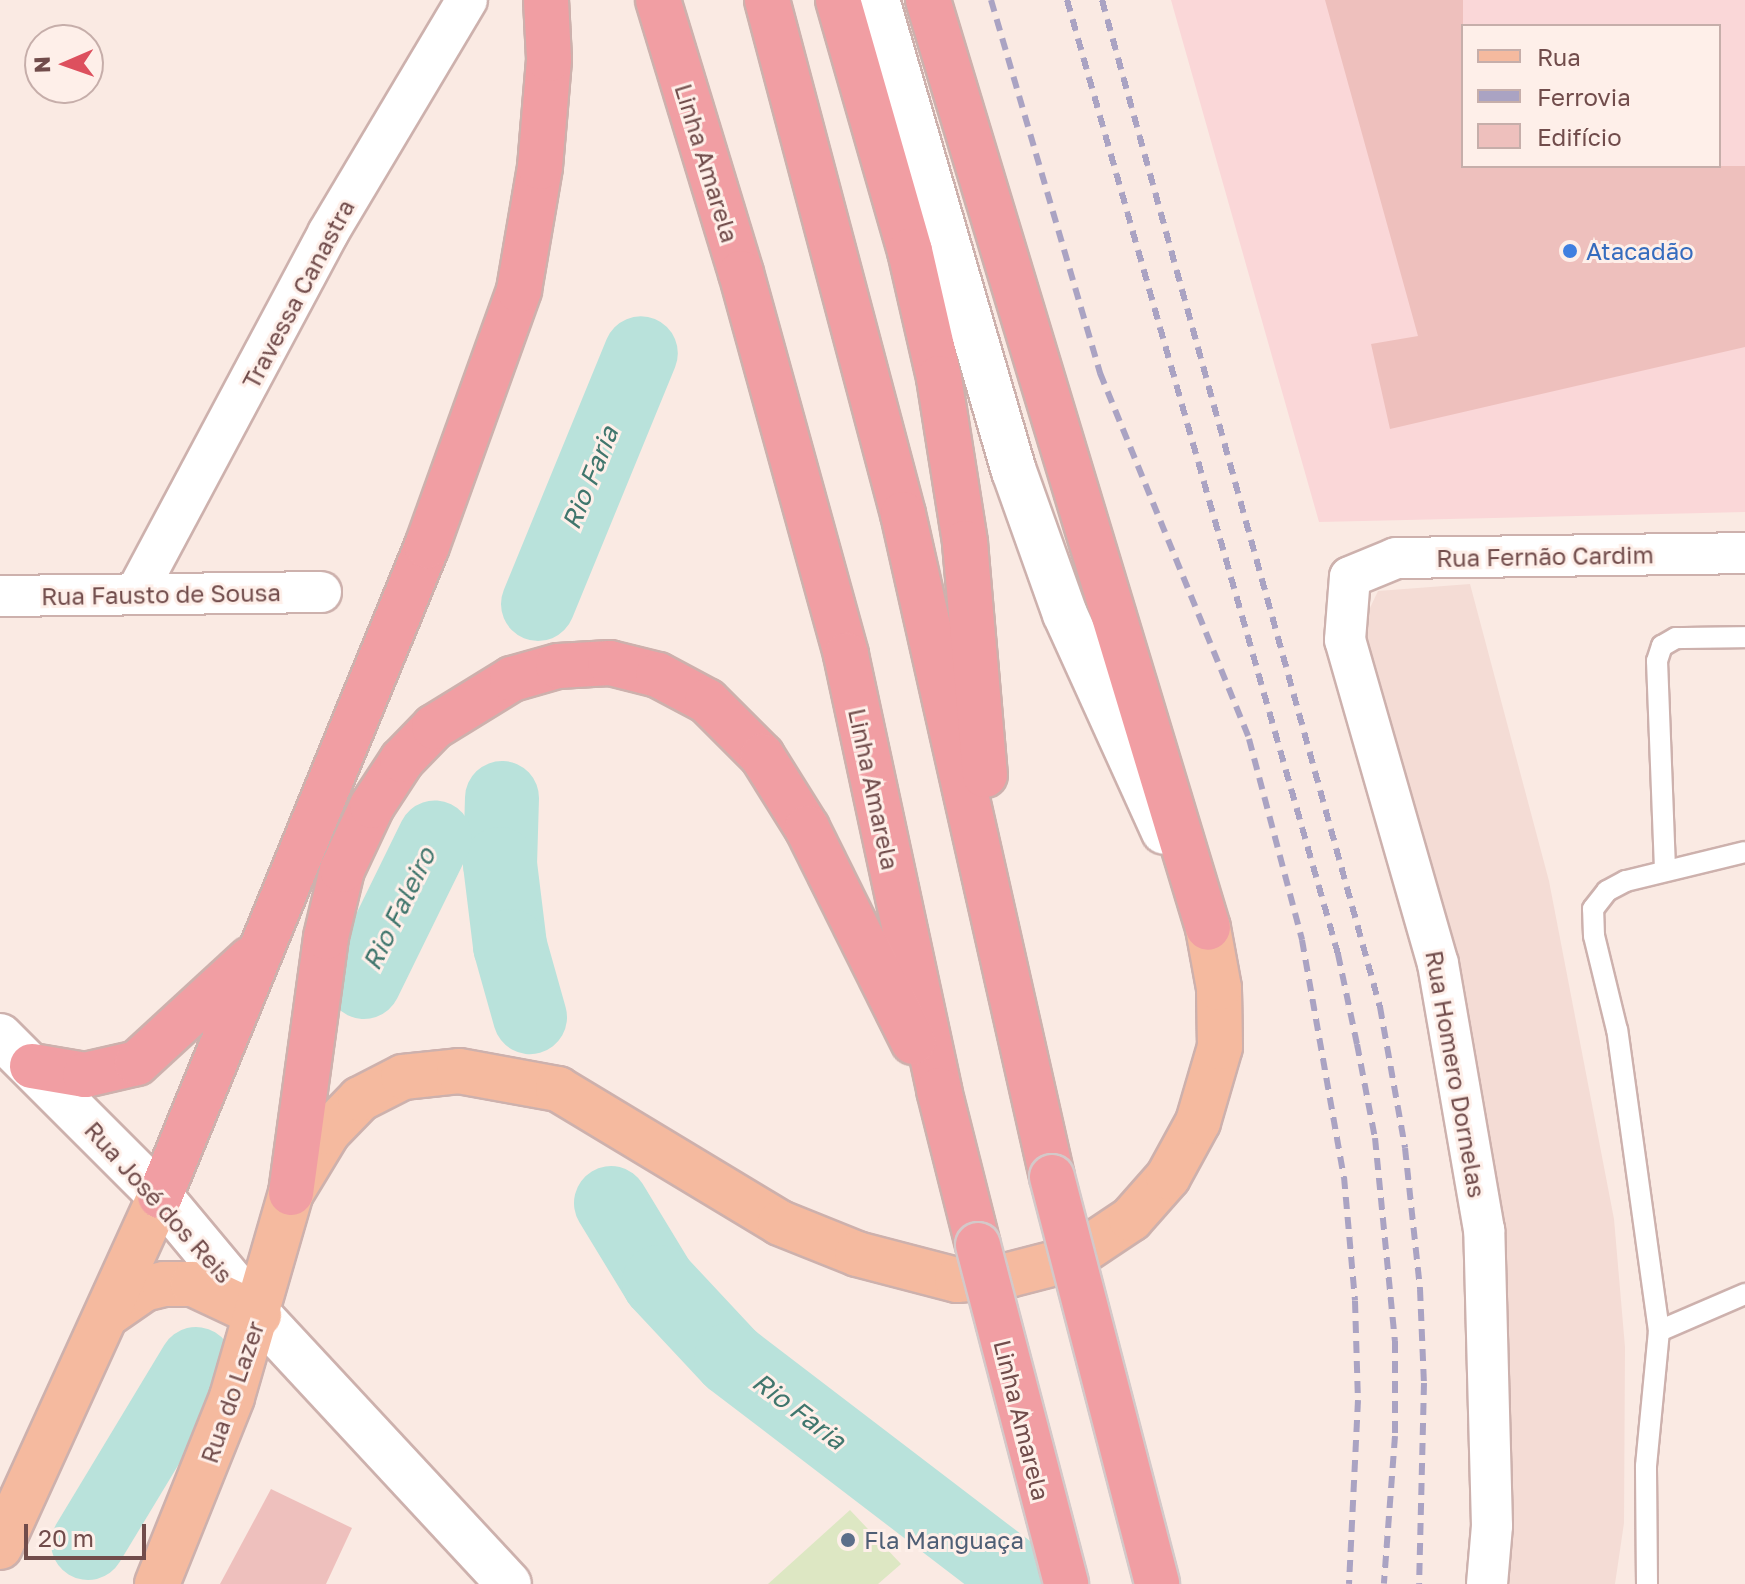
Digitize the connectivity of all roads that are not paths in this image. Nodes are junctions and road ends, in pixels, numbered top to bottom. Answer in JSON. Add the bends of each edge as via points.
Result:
{"nodes":[{"id":1,"x":467,"y":0,"type":"edge"},
{"id":2,"x":546,"y":0,"type":"edge"},
{"id":3,"x":658,"y":0,"type":"edge"},
{"id":4,"x":767,"y":0,"type":"edge"},
{"id":5,"x":838,"y":0,"type":"edge"},
{"id":6,"x":877,"y":0,"type":"edge"},
{"id":7,"x":928,"y":0,"type":"edge"},
{"id":8,"x":1745,"y":553,"type":"edge"},
{"id":9,"x":1350,"y":577,"type":"joint"},
{"id":10,"x":321,"y":592,"type":"dead end"},
{"id":11,"x":136,"y":593,"type":"junction"},
{"id":12,"x":0,"y":596,"type":"edge"},
{"id":13,"x":1745,"y":637,"type":"edge"},
{"id":14,"x":1745,"y":852,"type":"edge"},
{"id":15,"x":1665,"y":869,"type":"junction"},
{"id":16,"x":1208,"y":928,"type":"junction"},
{"id":17,"x":998,"y":941,"type":"junction"},
{"id":18,"x":263,"y":946,"type":"junction"},
{"id":19,"x":0,"y":1036,"type":"edge"},
{"id":20,"x":32,"y":1066,"type":"junction"},
{"id":21,"x":939,"y":1090,"type":"junction"},
{"id":22,"x":291,"y":1193,"type":"junction"},
{"id":23,"x":160,"y":1196,"type":"junction"},
{"id":24,"x":1745,"y":1294,"type":"edge"},
{"id":25,"x":111,"y":1312,"type":"junction"},
{"id":26,"x":259,"y":1315,"type":"junction"},
{"id":27,"x":1659,"y":1331,"type":"junction"},
{"id":28,"x":0,"y":1547,"type":"edge"},
{"id":29,"x":157,"y":1584,"type":"edge"},
{"id":30,"x":509,"y":1584,"type":"edge"},
{"id":31,"x":1066,"y":1584,"type":"edge"},
{"id":32,"x":1157,"y":1584,"type":"edge"},
{"id":33,"x":1487,"y":1584,"type":"edge"},
{"id":34,"x":1647,"y":1584,"type":"edge"}],
"edges":[{"from":1,"to":11,"type":"street","name":"Travessa Canastra","via":[[328,233]]},
{"from":2,"to":18,"type":"highway","via":[[549,59],[540,167],[519,290],[427,546]]},
{"from":3,"to":21,"type":"highway","name":"Linha Amarela","via":[[741,273],[846,655]]},
{"from":4,"to":17,"type":"highway","via":[[903,514]]},
{"from":5,"to":17,"type":"highway","via":[[913,265],[939,378],[965,543]]},
{"from":6,"to":16,"type":"main road","via":[[1014,471],[1065,614]]},
{"from":7,"to":16,"type":"highway"},
{"from":8,"to":9,"type":"street","name":"Rua Fernão Cardim","via":[[1396,558]]},
{"from":9,"to":33,"type":"street","name":"Rua Homero Dornelas","via":[[1345,640],[1438,964],[1484,1230],[1492,1526]]},
{"from":10,"to":11,"type":"street","name":"Rua Fausto de Sousa"},
{"from":11,"to":12,"type":"street","name":"Rua Fausto de Sousa"},
{"from":13,"to":15,"type":"lane","via":[[1676,638],[1662,646],[1657,661]]},
{"from":14,"to":15,"type":"lane"},
{"from":15,"to":27,"type":"lane","via":[[1607,891],[1593,909],[1594,936],[1617,1030]]},
{"from":16,"to":22,"type":"main road","name":"Rua do Lazer","via":[[1219,988],[1220,1047],[1198,1122],[1168,1177],[1131,1219],[1071,1259],[1009,1275],[957,1280],[857,1254],[780,1223],[558,1089],[459,1071],[403,1077],[360,1099],[328,1132]]},
{"from":17,"to":32,"type":"highway","bridge":true,"via":[[1052,1177]]},
{"from":18,"to":20,"type":"highway","via":[[137,1063],[85,1075]]},
{"from":18,"to":23,"type":"highway"},
{"from":19,"to":20,"type":"main road","name":"Rua José dos Reis"},
{"from":20,"to":23,"type":"main road","name":"Rua José dos Reis"},
{"from":21,"to":22,"type":"highway","via":[[807,828],[762,756],[707,701],[658,675],[610,663],[558,666],[512,679],[434,727],[402,760],[372,806],[342,870],[326,937]]},
{"from":21,"to":31,"type":"highway","name":"Linha Amarela","bridge":true},
{"from":22,"to":26,"type":"main road","name":"Rua do Lazer"},
{"from":23,"to":25,"type":"main road"},
{"from":23,"to":26,"type":"main road","name":"Rua José dos Reis"},
{"from":24,"to":27,"type":"lane"},
{"from":25,"to":26,"type":"main road","via":[[144,1289],[193,1284]]},
{"from":25,"to":28,"type":"main road"},
{"from":26,"to":29,"type":"main road","name":"Rua do Lazer","via":[[208,1463]]},
{"from":26,"to":30,"type":"main road","name":"Rua José dos Reis"},
{"from":27,"to":34,"type":"lane","via":[[1646,1466]]}]}
